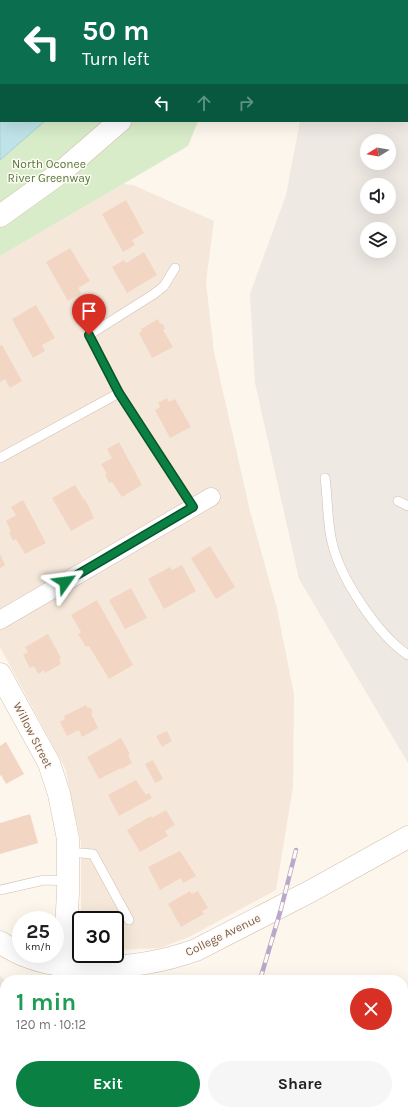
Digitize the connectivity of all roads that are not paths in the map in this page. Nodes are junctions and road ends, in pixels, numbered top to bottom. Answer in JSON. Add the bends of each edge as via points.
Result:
{"nodes":[{"id":1,"x":119,"y":122,"type":"edge"},
{"id":2,"x":0,"y":216,"type":"edge"},
{"id":3,"x":176,"y":268,"type":"dead end"},
{"id":4,"x":119,"y":393,"type":"junction"},
{"id":5,"x":0,"y":458,"type":"edge"},
{"id":6,"x":325,"y":478,"type":"dead end"},
{"id":7,"x":211,"y":497,"type":"dead end"},
{"id":8,"x":398,"y":501,"type":"dead end"},
{"id":9,"x":408,"y":506,"type":"edge"},
{"id":10,"x":193,"y":507,"type":"junction"},
{"id":11,"x":0,"y":620,"type":"edge"},
{"id":12,"x":408,"y":655,"type":"edge"},
{"id":13,"x":0,"y":674,"type":"edge"},
{"id":14,"x":408,"y":837,"type":"edge"},
{"id":15,"x":68,"y":852,"type":"junction"},
{"id":16,"x":68,"y":881,"type":"junction"},
{"id":17,"x":0,"y":890,"type":"edge"},
{"id":18,"x":129,"y":920,"type":"dead end"},
{"id":19,"x":0,"y":942,"type":"edge"},
{"id":20,"x":63,"y":972,"type":"edge"}],
"edges":[{"from":1,"to":2,"type":"street","via":[[60,173]]},
{"from":3,"to":4,"type":"lane","via":[[164,286],[154,294],[89,335]]},
{"from":4,"to":5,"type":"lane"},
{"from":4,"to":10,"type":"lane"},
{"from":6,"to":12,"type":"lane","via":[[332,543],[345,576],[374,622]]},
{"from":7,"to":10,"type":"street"},
{"from":8,"to":9,"type":"lane"},
{"from":10,"to":11,"type":"street"},
{"from":13,"to":15,"type":"street","name":"Willow Street","via":[[49,763],[59,794]]},
{"from":14,"to":20,"type":"street","name":"College Avenue","via":[[196,950],[162,961]]},
{"from":15,"to":16,"type":"street","name":"Willow Street"},
{"from":15,"to":18,"type":"lane","via":[[92,854]]},
{"from":16,"to":17,"type":"lane","via":[[44,880]]},
{"from":16,"to":20,"type":"street","name":"Willow Street"},
{"from":19,"to":20,"type":"street","name":"College Avenue"}]}
